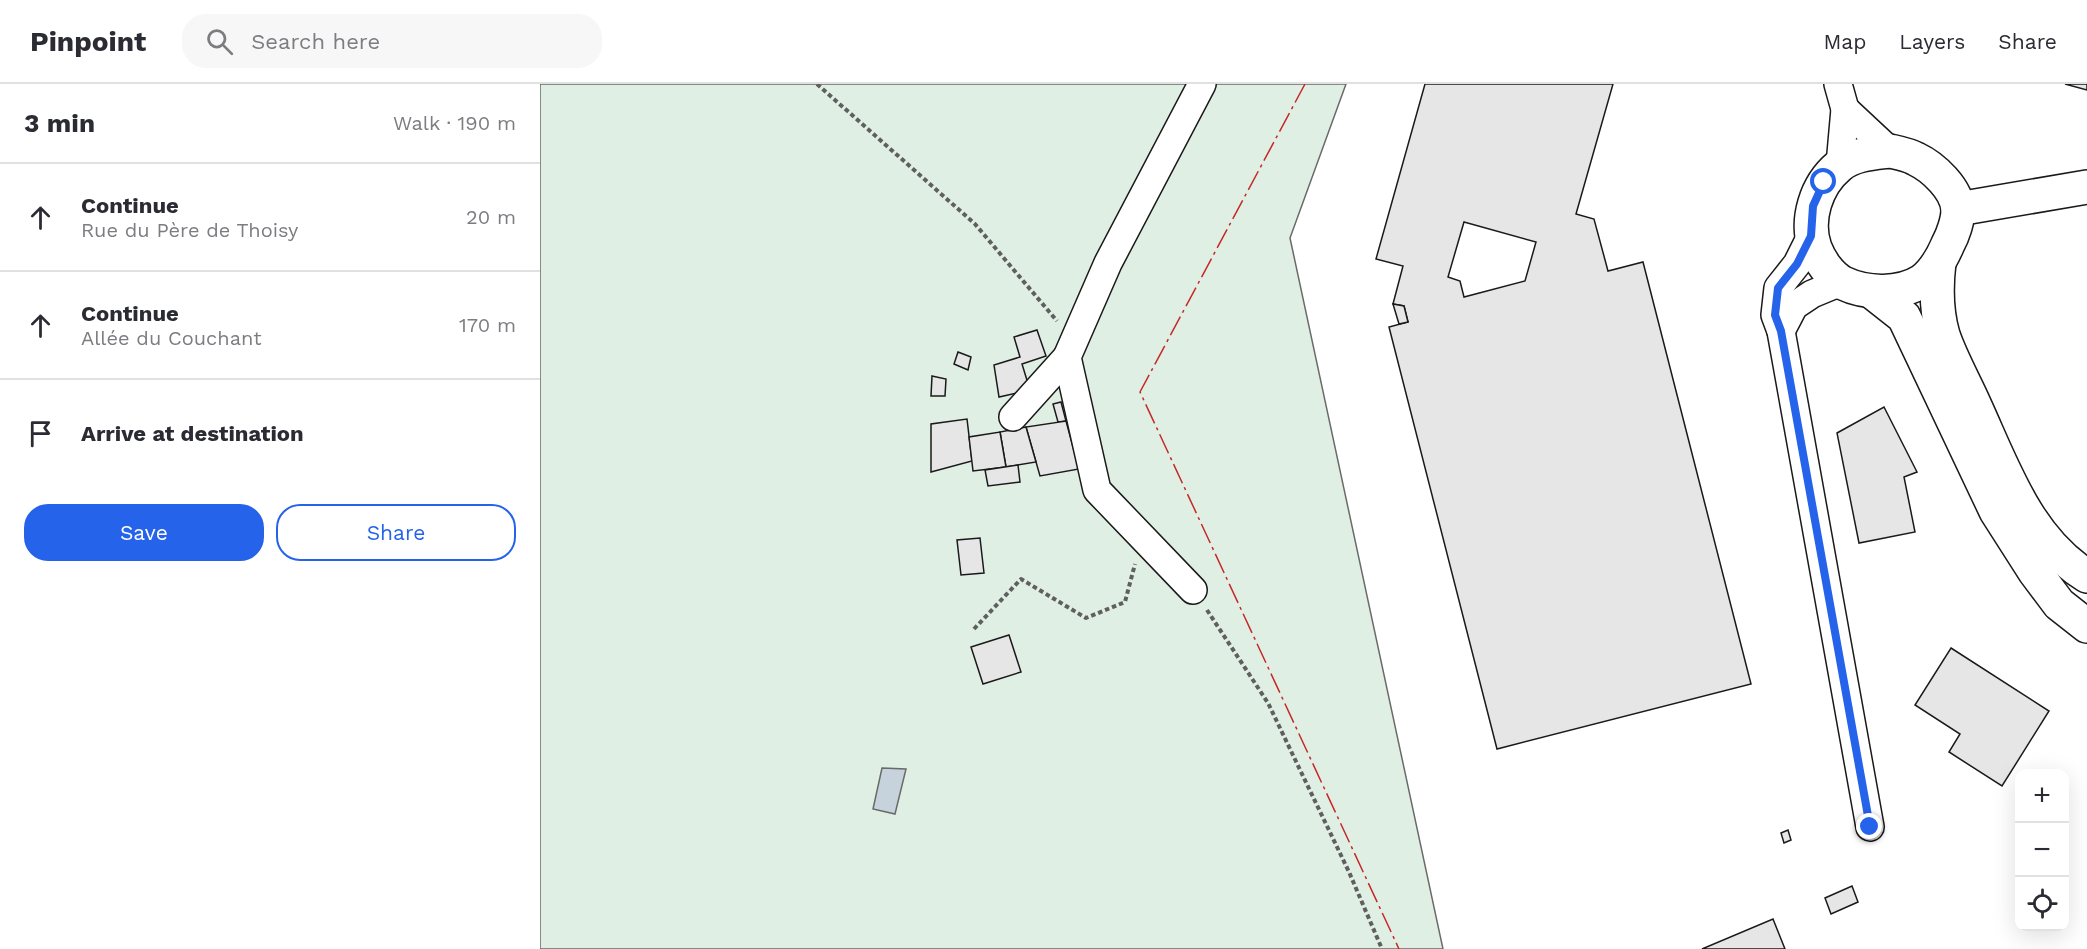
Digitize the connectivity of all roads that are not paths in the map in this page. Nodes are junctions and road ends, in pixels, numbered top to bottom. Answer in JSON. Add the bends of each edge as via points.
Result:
{"nodes":[{"id":1,"x":1202,"y":84,"type":"edge"},
{"id":2,"x":1838,"y":84,"type":"edge"},
{"id":3,"x":1845,"y":110,"type":"junction"},
{"id":4,"x":1890,"y":151,"type":"junction"},
{"id":5,"x":1840,"y":165,"type":"junction"},
{"id":6,"x":2087,"y":187,"type":"edge"},
{"id":7,"x":1958,"y":209,"type":"junction"},
{"id":8,"x":1811,"y":236,"type":"junction"},
{"id":9,"x":1939,"y":262,"type":"junction"},
{"id":10,"x":1856,"y":287,"type":"junction"},
{"id":11,"x":1781,"y":331,"type":"junction"},
{"id":12,"x":1070,"y":349,"type":"junction"},
{"id":13,"x":1013,"y":417,"type":"dead end"},
{"id":14,"x":2087,"y":576,"type":"edge"},
{"id":15,"x":1193,"y":590,"type":"road end"},
{"id":16,"x":2087,"y":626,"type":"edge"},
{"id":17,"x":1870,"y":827,"type":"dead end"}],
"edges":[{"from":1,"to":12,"type":"street","via":[[1108,263]]},
{"from":2,"to":3,"type":"street"},
{"from":3,"to":4,"type":"street"},
{"from":3,"to":5,"type":"street"},
{"from":4,"to":5,"type":"main road","via":[[1865,154]]},
{"from":4,"to":7,"type":"main road","via":[[1915,158],[1935,171],[1950,189]]},
{"from":5,"to":8,"type":"main road","via":[[1824,182],[1813,206]]},
{"from":6,"to":7,"type":"main road"},
{"from":7,"to":9,"type":"main road","via":[[1952,236]]},
{"from":8,"to":10,"type":"main road","via":[[1821,262]]},
{"from":8,"to":11,"type":"street","via":[[1797,264],[1778,288],[1775,315]]},
{"from":9,"to":10,"type":"main road","via":[[1922,280],[1899,290]]},
{"from":9,"to":14,"type":"main road","via":[[1935,291],[1943,335],[1997,454],[2024,510],[2050,546]]},
{"from":10,"to":11,"type":"street","via":[[1812,294],[1794,306]]},
{"from":10,"to":16,"type":"main road","via":[[1904,317],[1996,511],[2035,572],[2060,603]]},
{"from":11,"to":17,"type":"street"},
{"from":12,"to":13,"type":"street"},
{"from":12,"to":15,"type":"street","via":[[1097,490]]}]}
